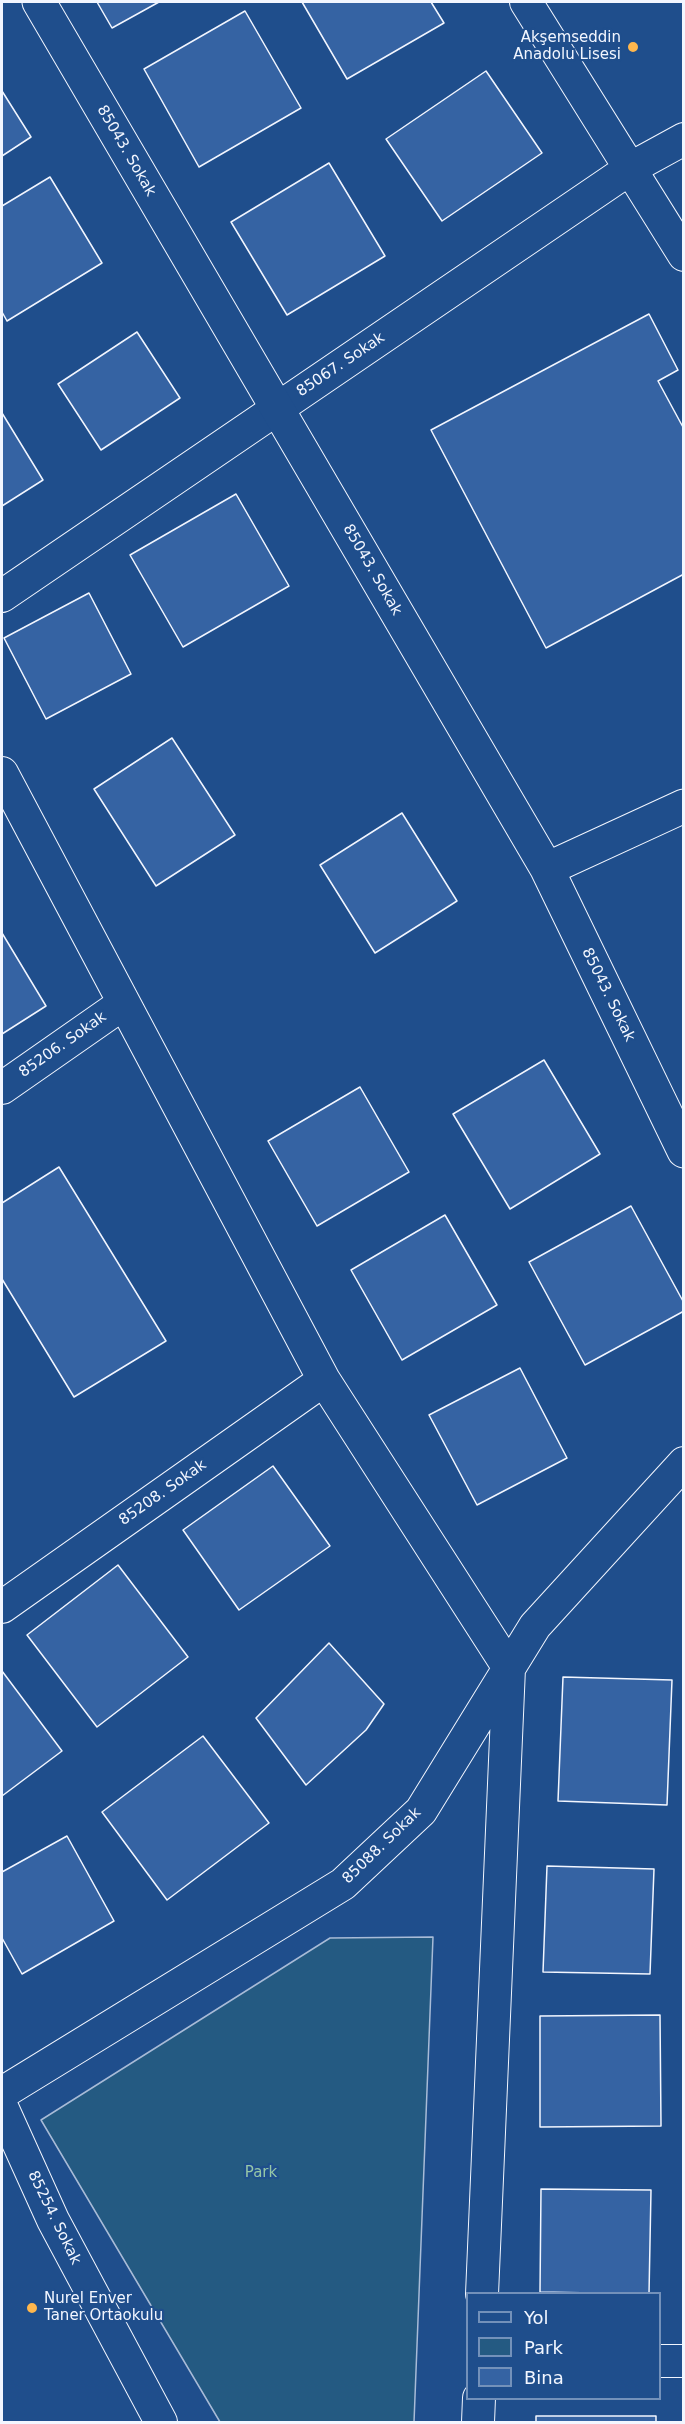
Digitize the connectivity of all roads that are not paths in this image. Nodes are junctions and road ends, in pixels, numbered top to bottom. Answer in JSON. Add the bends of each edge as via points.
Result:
{"nodes":[{"id":1,"x":39,"y":2,"type":"edge"},
{"id":2,"x":526,"y":2,"type":"edge"},
{"id":3,"x":684,"y":139,"type":"edge"},
{"id":4,"x":631,"y":168,"type":"junction"},
{"id":5,"x":684,"y":255,"type":"edge"},
{"id":6,"x":277,"y":409,"type":"junction"},
{"id":7,"x":2,"y":596,"type":"edge"},
{"id":8,"x":2,"y":773,"type":"edge"},
{"id":9,"x":684,"y":806,"type":"edge"},
{"id":10,"x":547,"y":869,"type":"junction"},
{"id":11,"x":124,"y":1003,"type":"junction"},
{"id":12,"x":2,"y":1088,"type":"edge"},
{"id":13,"x":684,"y":1151,"type":"edge"},
{"id":14,"x":324,"y":1380,"type":"junction"},
{"id":15,"x":684,"y":1463,"type":"edge"},
{"id":16,"x":2,"y":1607,"type":"edge"},
{"id":17,"x":509,"y":1668,"type":"junction"},
{"id":18,"x":2,"y":2093,"type":"edge"},
{"id":19,"x":2,"y":2107,"type":"edge"},
{"id":20,"x":482,"y":2292,"type":"edge"},
{"id":21,"x":661,"y":2361,"type":"edge"},
{"id":22,"x":684,"y":2361,"type":"edge"},
{"id":23,"x":478,"y":2400,"type":"edge"},
{"id":24,"x":161,"y":2422,"type":"edge"},
{"id":25,"x":478,"y":2422,"type":"edge"}],
"edges":[{"from":1,"to":6,"type":"street","name":"85043. Sokak"},
{"from":2,"to":4,"type":"street"},
{"from":3,"to":4,"type":"street","name":"85067. Sokak"},
{"from":4,"to":5,"type":"street"},
{"from":4,"to":6,"type":"street","name":"85067. Sokak"},
{"from":6,"to":7,"type":"street","name":"85067. Sokak"},
{"from":6,"to":10,"type":"street","name":"85043. Sokak"},
{"from":8,"to":11,"type":"street"},
{"from":9,"to":10,"type":"street"},
{"from":10,"to":13,"type":"street","name":"85043. Sokak"},
{"from":11,"to":12,"type":"street","name":"85206. Sokak"},
{"from":11,"to":14,"type":"street"},
{"from":14,"to":16,"type":"street","name":"85208. Sokak"},
{"from":14,"to":17,"type":"street"},
{"from":15,"to":17,"type":"street","name":"85088. Sokak","via":[[535,1626]]},
{"from":17,"to":18,"type":"street","name":"85088. Sokak","via":[[421,1811],[343,1884]]},
{"from":17,"to":20,"type":"street"},
{"from":19,"to":24,"type":"street","name":"85254. Sokak","via":[[53,2220]]},
{"from":21,"to":22,"type":"street"},
{"from":23,"to":25,"type":"street"}]}
